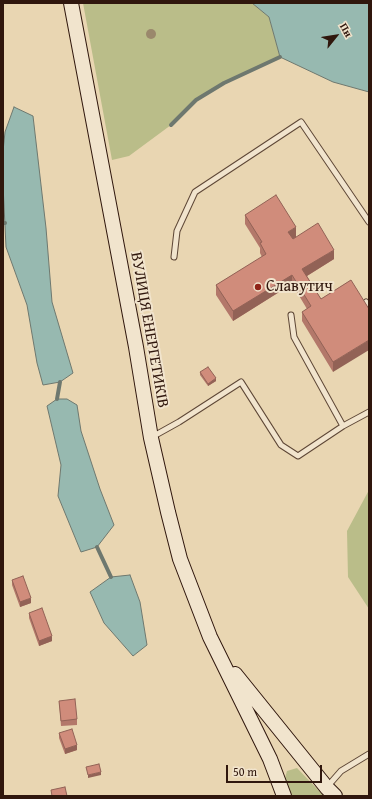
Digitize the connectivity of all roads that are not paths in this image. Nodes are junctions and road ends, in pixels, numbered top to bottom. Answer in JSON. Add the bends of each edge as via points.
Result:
{"nodes":[{"id":1,"x":71,"y":3,"type":"edge"},
{"id":2,"x":369,"y":222,"type":"edge"},
{"id":3,"x":174,"y":257,"type":"dead end"},
{"id":4,"x":291,"y":315,"type":"dead end"},
{"id":5,"x":369,"y":412,"type":"edge"},
{"id":6,"x":343,"y":426,"type":"junction"},
{"id":7,"x":151,"y":438,"type":"junction"},
{"id":8,"x":220,"y":655,"type":"junction"},
{"id":9,"x":369,"y":754,"type":"edge"},
{"id":10,"x":331,"y":792,"type":"edge"},
{"id":11,"x":284,"y":796,"type":"edge"}],
"edges":[{"from":1,"to":7,"type":"main road","name":"ВУЛИЦЯ ЕНЕРГЕТИКІВ"},
{"from":2,"to":3,"type":"lane","via":[[301,122],[195,192],[177,231]]},
{"from":4,"to":6,"type":"lane","via":[[294,337]]},
{"from":5,"to":6,"type":"lane"},
{"from":6,"to":7,"type":"lane","via":[[298,456],[281,445],[242,382]]},
{"from":7,"to":8,"type":"main road","name":"ВУЛИЦЯ ЕНЕРГЕТИКІВ","via":[[180,559],[210,637]]},
{"from":8,"to":10,"type":"main road","name":"ВУЛИЦЯ ЕНЕРГЕТИКІВ"},
{"from":8,"to":11,"type":"main road","name":"ВУЛИЦЯ ЕНЕРГЕТИКІВ","via":[[270,759]]},
{"from":9,"to":10,"type":"lane","via":[[341,771]]}]}
